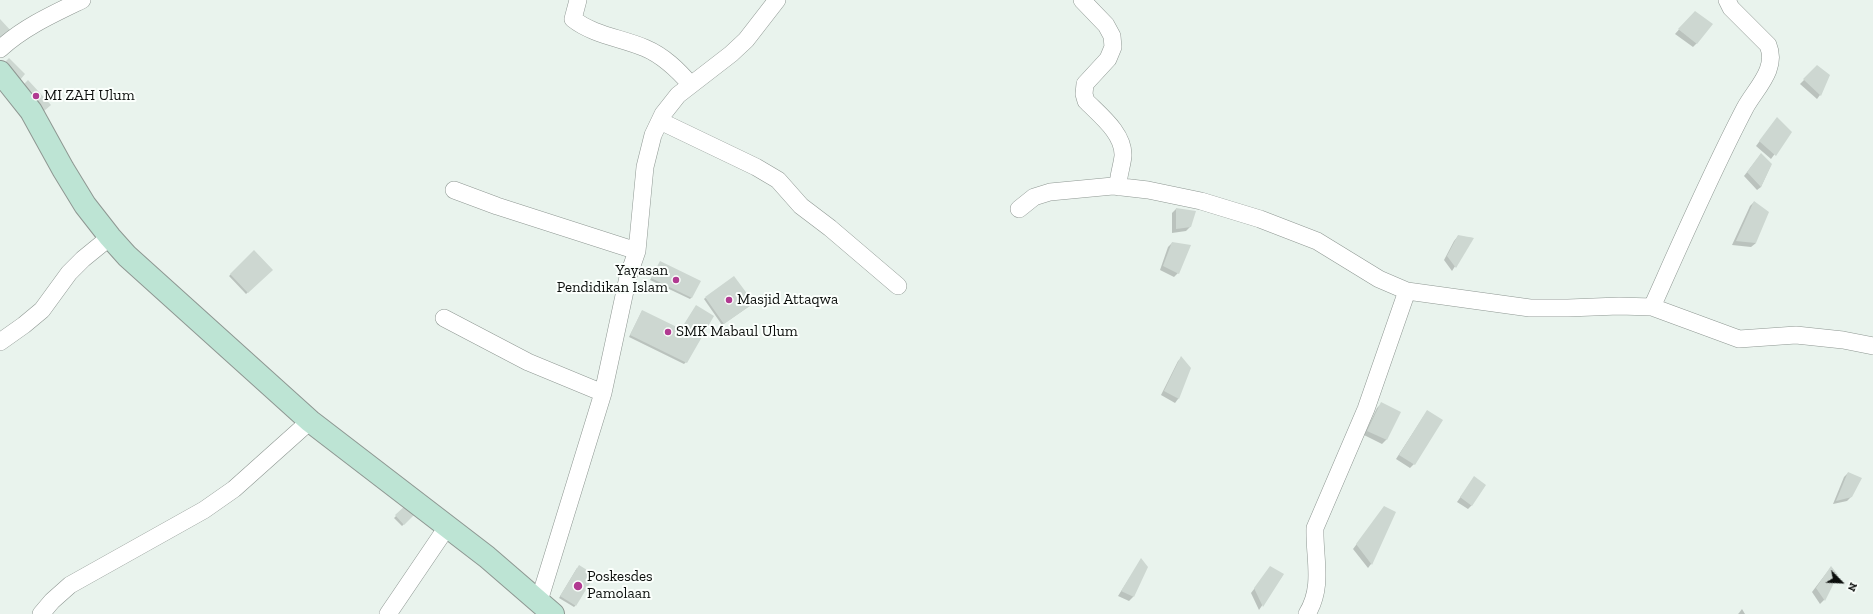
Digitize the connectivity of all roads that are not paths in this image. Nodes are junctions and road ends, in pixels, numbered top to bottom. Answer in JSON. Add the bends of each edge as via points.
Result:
{"nodes":[{"id":1,"x":82,"y":0,"type":"edge"},
{"id":2,"x":578,"y":0,"type":"edge"},
{"id":3,"x":777,"y":0,"type":"edge"},
{"id":4,"x":1082,"y":0,"type":"edge"},
{"id":5,"x":1727,"y":0,"type":"edge"},
{"id":6,"x":0,"y":49,"type":"edge"},
{"id":7,"x":0,"y":72,"type":"edge"},
{"id":8,"x":691,"y":85,"type":"junction"},
{"id":9,"x":660,"y":121,"type":"junction"},
{"id":10,"x":1118,"y":187,"type":"junction"},
{"id":11,"x":454,"y":190,"type":"dead end"},
{"id":12,"x":1018,"y":209,"type":"dead end"},
{"id":13,"x":110,"y":237,"type":"junction"},
{"id":14,"x":637,"y":250,"type":"junction"},
{"id":15,"x":898,"y":286,"type":"dead end"},
{"id":16,"x":1407,"y":291,"type":"junction"},
{"id":17,"x":1652,"y":307,"type":"junction"},
{"id":18,"x":444,"y":318,"type":"dead end"},
{"id":19,"x":0,"y":342,"type":"edge"},
{"id":20,"x":1873,"y":346,"type":"edge"},
{"id":21,"x":603,"y":393,"type":"junction"},
{"id":22,"x":310,"y":421,"type":"junction"},
{"id":23,"x":447,"y":527,"type":"junction"},
{"id":24,"x":546,"y":608,"type":"edge"},
{"id":25,"x":41,"y":614,"type":"edge"},
{"id":26,"x":388,"y":614,"type":"edge"},
{"id":27,"x":1307,"y":614,"type":"edge"}],
"edges":[{"from":1,"to":6,"type":"street","via":[[35,23]]},
{"from":2,"to":8,"type":"street","via":[[573,19],[578,23],[646,48],[668,62]]},
{"from":3,"to":8,"type":"street","via":[[746,40]]},
{"from":4,"to":10,"type":"street","via":[[1106,25],[1112,36],[1113,47],[1108,58],[1085,84],[1084,94],[1086,101],[1118,136],[1122,145],[1123,158]]},
{"from":5,"to":17,"type":"street","via":[[1731,8],[1768,45],[1772,53],[1771,63],[1716,164]]},
{"from":7,"to":13,"type":"street","via":[[31,111],[81,199]]},
{"from":8,"to":9,"type":"street","via":[[678,95]]},
{"from":9,"to":14,"type":"street","via":[[653,135],[645,167]]},
{"from":9,"to":15,"type":"street","via":[[778,180],[801,206]]},
{"from":10,"to":12,"type":"street","via":[[1050,192],[1034,197]]},
{"from":10,"to":16,"type":"street","via":[[1148,190],[1201,201],[1260,218],[1317,241],[1379,279]]},
{"from":11,"to":14,"type":"street","via":[[496,206]]},
{"from":13,"to":19,"type":"street","via":[[69,273],[42,310]]},
{"from":13,"to":22,"type":"street","via":[[127,256]]},
{"from":14,"to":21,"type":"street","via":[[628,277]]},
{"from":16,"to":17,"type":"street","via":[[1530,308]]},
{"from":16,"to":27,"type":"street","via":[[1366,409],[1314,528],[1318,576]]},
{"from":17,"to":20,"type":"street","via":[[1739,339],[1796,335]]},
{"from":18,"to":21,"type":"street","via":[[528,362]]},
{"from":21,"to":24,"type":"street"},
{"from":22,"to":23,"type":"street"},
{"from":22,"to":25,"type":"street","via":[[234,489],[141,547],[70,585]]},
{"from":23,"to":24,"type":"street","via":[[487,557]]},
{"from":23,"to":26,"type":"street"}]}
